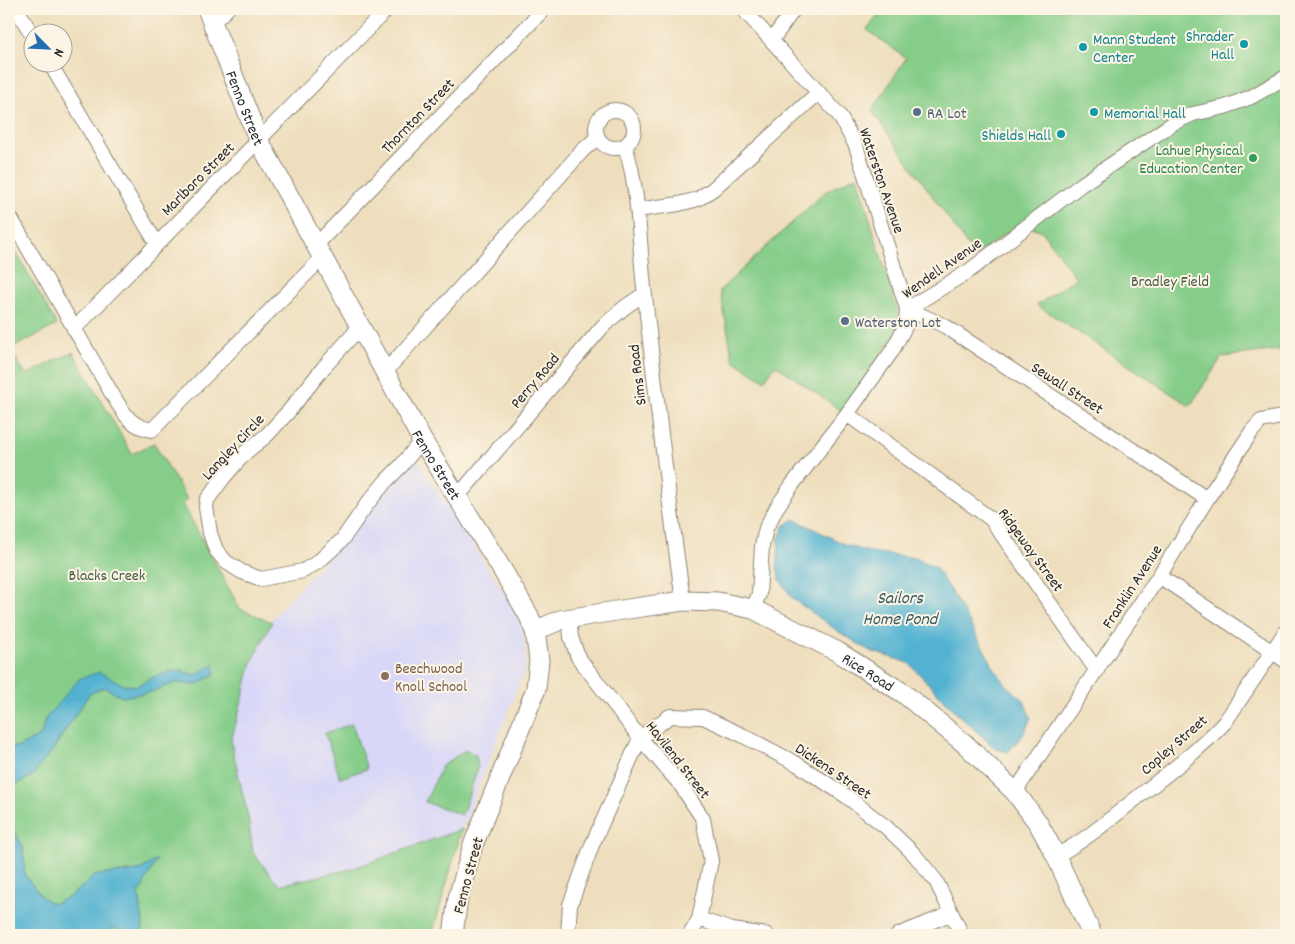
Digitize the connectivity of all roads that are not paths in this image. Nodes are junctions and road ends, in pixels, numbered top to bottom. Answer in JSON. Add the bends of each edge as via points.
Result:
{"nodes":[{"id":1,"x":17,"y":9,"type":"edge"},
{"id":2,"x":227,"y":9,"type":"edge"},
{"id":3,"x":387,"y":9,"type":"edge"},
{"id":4,"x":544,"y":9,"type":"edge"},
{"id":5,"x":743,"y":9,"type":"edge"},
{"id":6,"x":794,"y":9,"type":"edge"},
{"id":7,"x":210,"y":16,"type":"edge"},
{"id":8,"x":24,"y":22,"type":"edge"},
{"id":9,"x":772,"y":40,"type":"junction"},
{"id":10,"x":55,"y":72,"type":"edge"},
{"id":11,"x":1286,"y":77,"type":"edge"},
{"id":12,"x":818,"y":93,"type":"junction"},
{"id":13,"x":597,"y":138,"type":"junction"},
{"id":14,"x":259,"y":141,"type":"junction"},
{"id":15,"x":624,"y":146,"type":"junction"},
{"id":16,"x":637,"y":210,"type":"junction"},
{"id":17,"x":9,"y":215,"type":"edge"},
{"id":18,"x":156,"y":244,"type":"junction"},
{"id":19,"x":318,"y":252,"type":"junction"},
{"id":20,"x":644,"y":294,"type":"junction"},
{"id":21,"x":907,"y":309,"type":"junction"},
{"id":22,"x":360,"y":328,"type":"junction"},
{"id":23,"x":74,"y":329,"type":"junction"},
{"id":24,"x":385,"y":372,"type":"junction"},
{"id":25,"x":847,"y":414,"type":"junction"},
{"id":26,"x":1286,"y":416,"type":"edge"},
{"id":27,"x":422,"y":440,"type":"junction"},
{"id":28,"x":458,"y":496,"type":"junction"},
{"id":29,"x":1207,"y":499,"type":"junction"},
{"id":30,"x":1159,"y":576,"type":"junction"},
{"id":31,"x":683,"y":601,"type":"junction"},
{"id":32,"x":753,"y":609,"type":"junction"},
{"id":33,"x":569,"y":618,"type":"junction"},
{"id":34,"x":535,"y":631,"type":"junction"},
{"id":35,"x":1286,"y":631,"type":"edge"},
{"id":36,"x":1272,"y":652,"type":"junction"},
{"id":37,"x":1286,"y":661,"type":"edge"},
{"id":38,"x":1097,"y":670,"type":"junction"},
{"id":39,"x":640,"y":738,"type":"junction"},
{"id":40,"x":1015,"y":792,"type":"junction"},
{"id":41,"x":1056,"y":856,"type":"junction"},
{"id":42,"x":950,"y":914,"type":"junction"},
{"id":43,"x":699,"y":919,"type":"junction"},
{"id":44,"x":453,"y":935,"type":"edge"},
{"id":45,"x":568,"y":935,"type":"edge"},
{"id":46,"x":690,"y":935,"type":"edge"},
{"id":47,"x":767,"y":935,"type":"edge"},
{"id":48,"x":898,"y":935,"type":"edge"},
{"id":49,"x":962,"y":935,"type":"edge"},
{"id":50,"x":1092,"y":935,"type":"edge"}],
"edges":[{"from":1,"to":8,"type":"street"},
{"from":2,"to":7,"type":"street"},
{"from":3,"to":14,"type":"street","name":"Marlboro Street"},
{"from":4,"to":19,"type":"street","name":"Thornton Street"},
{"from":5,"to":9,"type":"street","name":"Waterston Avenue"},
{"from":6,"to":9,"type":"street"},
{"from":7,"to":14,"type":"street","name":"Fenno Street"},
{"from":9,"to":12,"type":"street","name":"Waterston Avenue"},
{"from":10,"to":18,"type":"street"},
{"from":11,"to":21,"type":"street","name":"Wendell Avenue","via":[[1251,97],[1175,122],[1082,184],[969,271]]},
{"from":12,"to":16,"type":"street","via":[[698,199]]},
{"from":12,"to":21,"type":"street","name":"Waterston Avenue","via":[[839,115],[856,146]]},
{"from":13,"to":15,"type":"street","via":[[607,147],[616,149]]},
{"from":13,"to":15,"type":"street","via":[[597,123],[602,115],[617,111],[626,114],[634,129]]},
{"from":13,"to":24,"type":"street"},
{"from":14,"to":18,"type":"street","name":"Marlboro Street"},
{"from":14,"to":19,"type":"street","name":"Fenno Street"},
{"from":15,"to":16,"type":"street","name":"Sims Road"},
{"from":16,"to":20,"type":"street","name":"Sims Road"},
{"from":17,"to":23,"type":"street"},
{"from":18,"to":23,"type":"street","name":"Marlboro Street"},
{"from":19,"to":22,"type":"street","name":"Fenno Street"},
{"from":19,"to":23,"type":"street","name":"Thornton Street","via":[[152,430],[130,421]]},
{"from":20,"to":28,"type":"street","name":"Perry Road","via":[[603,326]]},
{"from":20,"to":31,"type":"street","name":"Sims Road"},
{"from":21,"to":25,"type":"street","name":"Wendell Avenue","via":[[901,337]]},
{"from":21,"to":29,"type":"street","name":"Sewall Street","via":[[945,326]]},
{"from":22,"to":24,"type":"street","name":"Fenno Street"},
{"from":22,"to":27,"type":"street","name":"Langley Circle","via":[[267,435],[246,452],[207,500],[210,533],[216,550],[226,562],[261,579],[303,571],[342,540],[367,504]]},
{"from":24,"to":27,"type":"street","name":"Fenno Street"},
{"from":25,"to":32,"type":"street","name":"Wendell Avenue","via":[[792,485],[766,528],[759,594]]},
{"from":25,"to":38,"type":"street","name":"Ridgeway Street","via":[[991,518]]},
{"from":26,"to":29,"type":"street","name":"Franklin Avenue","via":[[1261,421]]},
{"from":27,"to":28,"type":"street","name":"Fenno Street"},
{"from":28,"to":34,"type":"street","name":"Fenno Street"},
{"from":29,"to":30,"type":"street","name":"Franklin Avenue"},
{"from":30,"to":36,"type":"street"},
{"from":30,"to":38,"type":"street","name":"Franklin Avenue"},
{"from":31,"to":32,"type":"street","name":"Rice Road","via":[[718,602]]},
{"from":31,"to":33,"type":"street","name":"Rice Road"},
{"from":32,"to":40,"type":"street","name":"Rice Road","via":[[838,652],[903,693],[965,744]]},
{"from":33,"to":34,"type":"street","name":"Rice Road"},
{"from":33,"to":39,"type":"street","name":"Havilend Street","via":[[578,657]]},
{"from":34,"to":44,"type":"street","name":"Fenno Street","via":[[539,660],[536,689],[470,853],[458,898]]},
{"from":35,"to":36,"type":"street","name":"Copley Street"},
{"from":36,"to":37,"type":"street"},
{"from":36,"to":41,"type":"street","name":"Copley Street","via":[[1216,731],[1103,825]]},
{"from":38,"to":40,"type":"street","name":"Franklin Avenue"},
{"from":39,"to":42,"type":"street","name":"Dickens Street","via":[[670,716],[703,717],[797,764],[886,827],[936,881]]},
{"from":39,"to":43,"type":"street","name":"Havilend Street","via":[[680,784],[703,819],[711,861]]},
{"from":39,"to":45,"type":"street","via":[[592,845],[570,905]]},
{"from":40,"to":41,"type":"street","name":"Rice Road","via":[[1038,823]]},
{"from":41,"to":50,"type":"street","name":"Rice Road"},
{"from":42,"to":48,"type":"street"},
{"from":42,"to":49,"type":"street","name":"Dickens Street"},
{"from":43,"to":46,"type":"street","name":"Havilend Street"},
{"from":43,"to":47,"type":"street","via":[[732,930]]}]}
